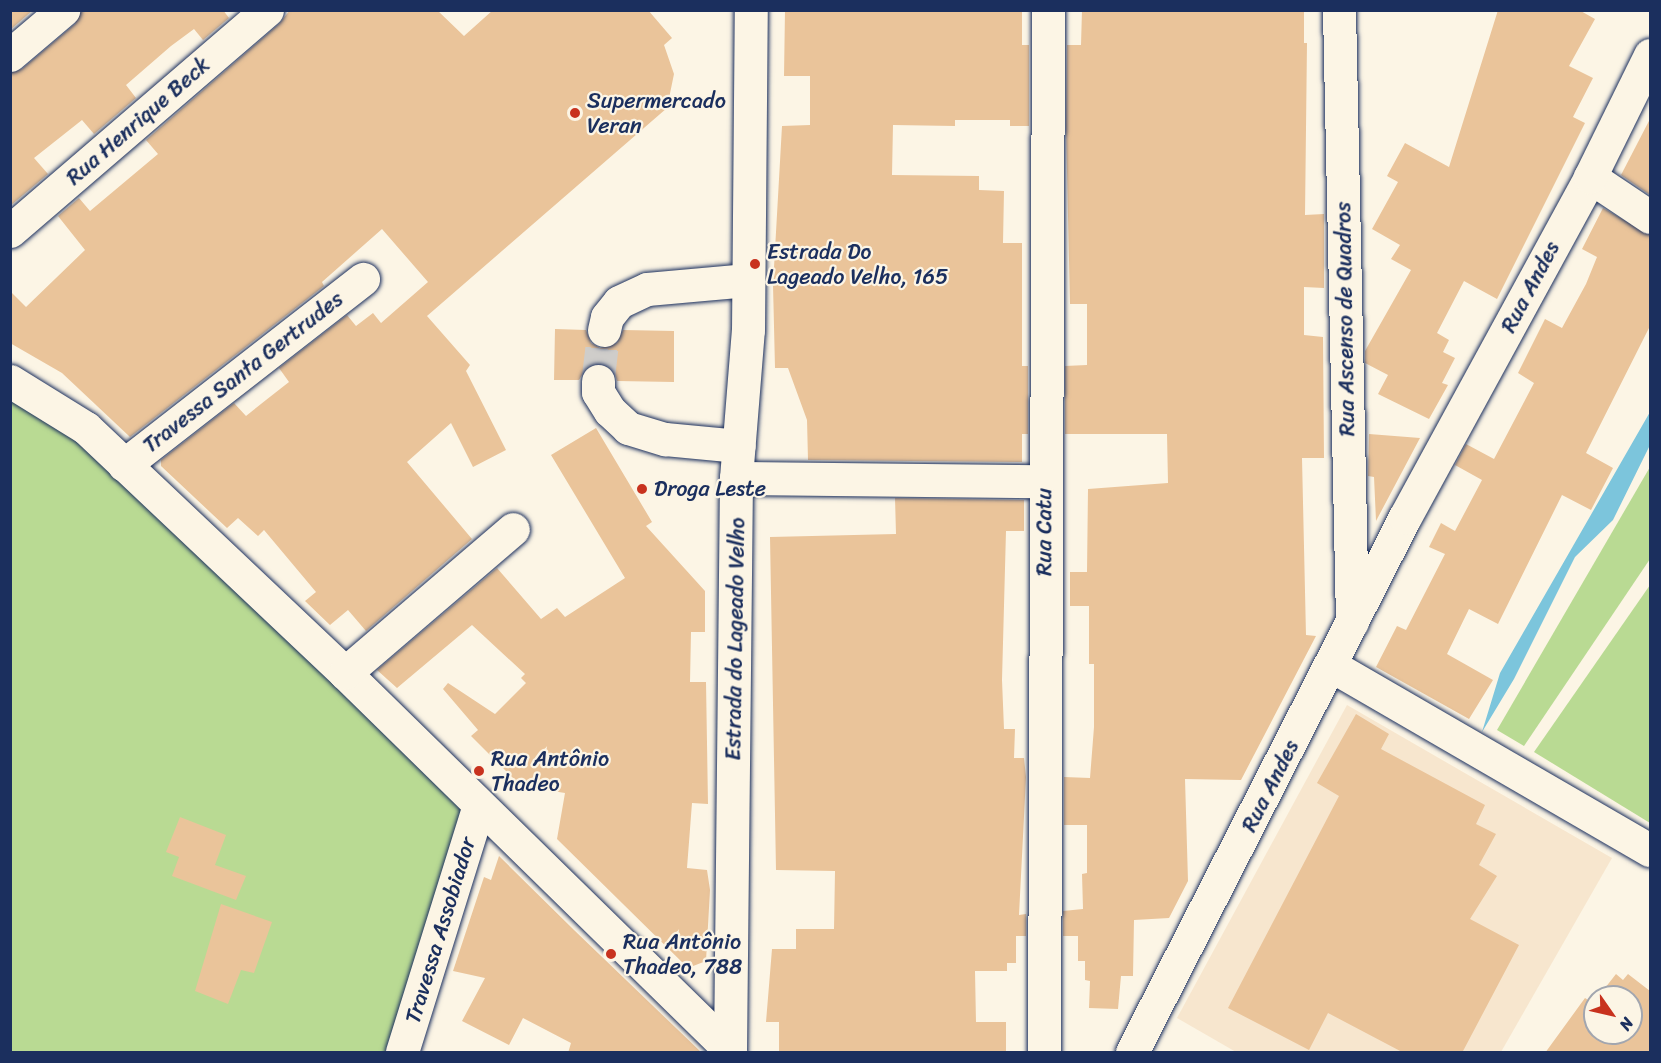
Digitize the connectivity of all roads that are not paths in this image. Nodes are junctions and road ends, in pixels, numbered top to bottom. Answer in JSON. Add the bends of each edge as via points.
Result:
{"nodes":[{"id":1,"x":63,"y":10,"type":"edge"},
{"id":2,"x":267,"y":10,"type":"edge"},
{"id":3,"x":751,"y":10,"type":"edge"},
{"id":4,"x":1048,"y":10,"type":"edge"},
{"id":5,"x":1338,"y":10,"type":"edge"},
{"id":6,"x":10,"y":55,"type":"edge"},
{"id":7,"x":1650,"y":55,"type":"edge"},
{"id":8,"x":1590,"y":177,"type":"junction"},
{"id":9,"x":1650,"y":217,"type":"edge"},
{"id":10,"x":10,"y":231,"type":"edge"},
{"id":11,"x":363,"y":279,"type":"dead end"},
{"id":12,"x":748,"y":280,"type":"junction"},
{"id":13,"x":604,"y":330,"type":"tunnel mouth"},
{"id":14,"x":10,"y":381,"type":"edge"},
{"id":15,"x":598,"y":381,"type":"tunnel mouth"},
{"id":16,"x":739,"y":446,"type":"junction"},
{"id":17,"x":124,"y":465,"type":"junction"},
{"id":18,"x":736,"y":478,"type":"junction"},
{"id":19,"x":1045,"y":481,"type":"junction"},
{"id":20,"x":1348,"y":508,"type":"junction"},
{"id":21,"x":1405,"y":517,"type":"junction"},
{"id":22,"x":513,"y":529,"type":"dead end"},
{"id":23,"x":1352,"y":627,"type":"junction"},
{"id":24,"x":1332,"y":666,"type":"junction"},
{"id":25,"x":345,"y":673,"type":"junction"},
{"id":26,"x":478,"y":808,"type":"junction"},
{"id":27,"x":1650,"y":850,"type":"edge"},
{"id":28,"x":730,"y":1051,"type":"edge"},
{"id":29,"x":402,"y":1053,"type":"edge"},
{"id":30,"x":1044,"y":1053,"type":"edge"},
{"id":31,"x":1132,"y":1053,"type":"edge"}],
"edges":[{"from":1,"to":6,"type":"street"},
{"from":2,"to":10,"type":"street","name":"Rua Henrique Beck"},
{"from":3,"to":12,"type":"street","name":"Estrada do Lageado Velho"},
{"from":4,"to":19,"type":"street","name":"Rua Catu"},
{"from":5,"to":20,"type":"street","name":"Rua Ascenso de Quadros"},
{"from":7,"to":8,"type":"street","name":"Rua Andes"},
{"from":8,"to":9,"type":"street"},
{"from":8,"to":21,"type":"street","name":"Rua Andes"},
{"from":11,"to":17,"type":"street","name":"Travessa Santa Gertrudes"},
{"from":12,"to":13,"type":"street","via":[[647,289],[619,302],[607,316]]},
{"from":12,"to":16,"type":"street","name":"Estrada do Lageado Velho"},
{"from":14,"to":17,"type":"street","via":[[86,428]]},
{"from":15,"to":16,"type":"street","via":[[598,392],[610,411],[628,428],[665,439]]},
{"from":16,"to":18,"type":"street","name":"Estrada do Lageado Velho"},
{"from":17,"to":25,"type":"street"},
{"from":18,"to":19,"type":"street"},
{"from":18,"to":28,"type":"street","name":"Estrada do Lageado Velho"},
{"from":19,"to":30,"type":"street","name":"Rua Catu"},
{"from":20,"to":21,"type":"street","via":[[1373,523],[1386,524]]},
{"from":20,"to":23,"type":"street","name":"Rua Ascenso de Quadros"},
{"from":21,"to":23,"type":"street","name":"Rua Andes"},
{"from":22,"to":25,"type":"street"},
{"from":23,"to":24,"type":"street","name":"Rua Andes"},
{"from":24,"to":27,"type":"street"},
{"from":24,"to":31,"type":"street","name":"Rua Andes"},
{"from":25,"to":26,"type":"street"},
{"from":26,"to":28,"type":"street"},
{"from":26,"to":29,"type":"street","name":"Travessa Assobiador"}]}
